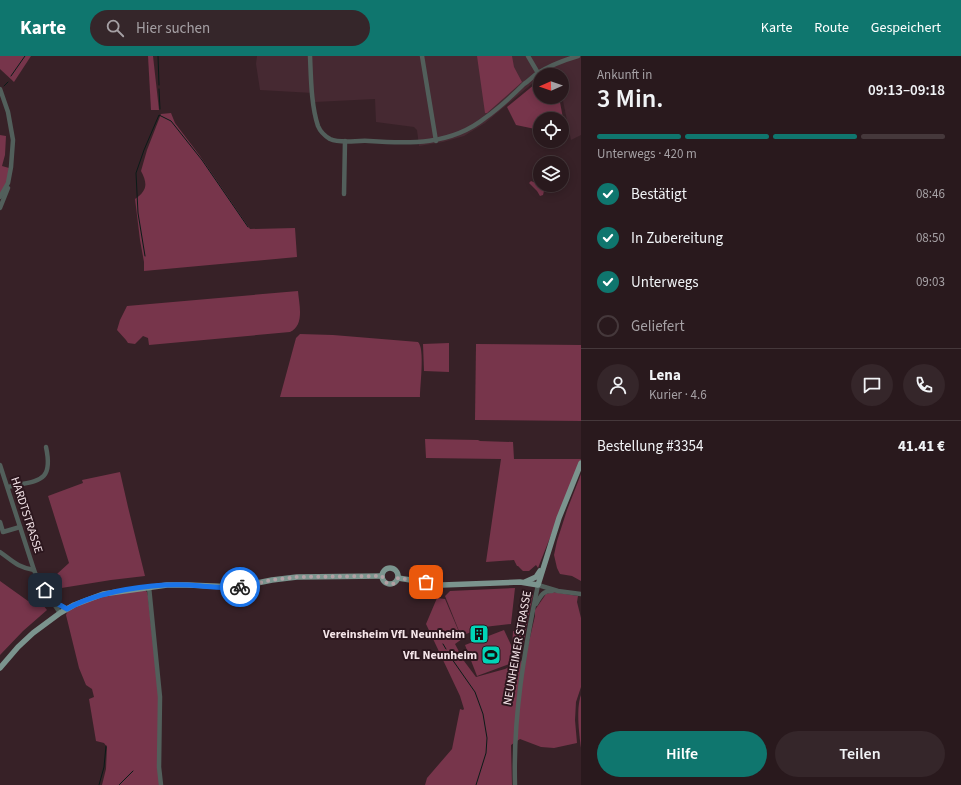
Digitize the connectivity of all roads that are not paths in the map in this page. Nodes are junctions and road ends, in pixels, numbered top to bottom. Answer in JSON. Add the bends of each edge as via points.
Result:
{"nodes":[{"id":1,"x":310,"y":56,"type":"edge"},
{"id":2,"x":422,"y":56,"type":"edge"},
{"id":3,"x":528,"y":56,"type":"edge"},
{"id":4,"x":578,"y":56,"type":"edge"},
{"id":5,"x":535,"y":68,"type":"edge"},
{"id":6,"x":547,"y":68,"type":"edge"},
{"id":7,"x":533,"y":77,"type":"edge"},
{"id":8,"x":0,"y":89,"type":"edge"},
{"id":9,"x":345,"y":141,"type":"junction"},
{"id":10,"x":436,"y":141,"type":"junction"},
{"id":11,"x":7,"y":184,"type":"junction"},
{"id":12,"x":344,"y":194,"type":"dead end"},
{"id":13,"x":0,"y":198,"type":"edge"},
{"id":14,"x":0,"y":208,"type":"edge"},
{"id":15,"x":46,"y":447,"type":"dead end"},
{"id":16,"x":581,"y":463,"type":"edge"},
{"id":17,"x":0,"y":464,"type":"edge"},
{"id":18,"x":8,"y":487,"type":"junction"},
{"id":19,"x":0,"y":522,"type":"edge"},
{"id":20,"x":20,"y":527,"type":"junction"},
{"id":21,"x":0,"y":552,"type":"edge"},
{"id":22,"x":544,"y":566,"type":"junction"},
{"id":23,"x":34,"y":570,"type":"junction"},
{"id":24,"x":382,"y":576,"type":"junction"},
{"id":25,"x":398,"y":578,"type":"junction"},
{"id":26,"x":524,"y":582,"type":"junction"},
{"id":27,"x":538,"y":585,"type":"junction"},
{"id":28,"x":149,"y":587,"type":"junction"},
{"id":29,"x":558,"y":591,"type":"junction"},
{"id":30,"x":581,"y":594,"type":"edge"},
{"id":31,"x":51,"y":600,"type":"junction"},
{"id":32,"x":67,"y":609,"type":"junction"},
{"id":33,"x":533,"y":609,"type":"junction"},
{"id":34,"x":60,"y":613,"type":"junction"},
{"id":35,"x":0,"y":668,"type":"edge"},
{"id":36,"x":161,"y":785,"type":"edge"},
{"id":37,"x":515,"y":785,"type":"edge"}],
"edges":[{"from":1,"to":9,"type":"street","via":[[318,126],[330,139]]},
{"from":2,"to":10,"type":"street"},
{"from":3,"to":5,"type":"street"},
{"from":4,"to":6,"type":"street"},
{"from":7,"to":10,"type":"street","via":[[485,119],[458,134]]},
{"from":8,"to":11,"type":"street","via":[[13,140]]},
{"from":9,"to":10,"type":"street"},
{"from":9,"to":12,"type":"street"},
{"from":11,"to":13,"type":"street"},
{"from":11,"to":14,"type":"street"},
{"from":15,"to":18,"type":"street","via":[[49,464],[47,472],[40,480]]},
{"from":16,"to":22,"type":"main road","via":[[559,518]]},
{"from":17,"to":18,"type":"street","name":"HARDTSTRASSE"},
{"from":18,"to":20,"type":"street","name":"HARDTSTRASSE"},
{"from":19,"to":20,"type":"street","via":[[3,532]]},
{"from":20,"to":23,"type":"street","name":"HARDTSTRASSE"},
{"from":21,"to":23,"type":"street","via":[[18,566]]},
{"from":22,"to":26,"type":"main road","via":[[536,577]]},
{"from":22,"to":27,"type":"main road"},
{"from":23,"to":31,"type":"street","name":"HARDTSTRASSE"},
{"from":24,"to":25,"type":"main road","via":[[385,582],[390,584]]},
{"from":24,"to":25,"type":"main road","via":[[384,570],[390,568],[396,570]]},
{"from":24,"to":28,"type":"main road","via":[[297,577],[237,587]]},
{"from":25,"to":26,"type":"main road","via":[[442,585]]},
{"from":26,"to":27,"type":"main road"},
{"from":27,"to":29,"type":"street"},
{"from":27,"to":33,"type":"street","name":"NEUNHEIMER STRASSE"},
{"from":28,"to":32,"type":"main road","via":[[103,594]]},
{"from":28,"to":36,"type":"street","via":[[160,697]]},
{"from":29,"to":30,"type":"street"},
{"from":29,"to":33,"type":"street","via":[[549,590],[542,594]]},
{"from":31,"to":32,"type":"street"},
{"from":31,"to":34,"type":"street","name":"HARDTSTRASSE"},
{"from":32,"to":34,"type":"main road"},
{"from":33,"to":37,"type":"street","name":"NEUNHEIMER STRASSE","via":[[519,686]]},
{"from":34,"to":35,"type":"main road","via":[[33,633]]}]}
